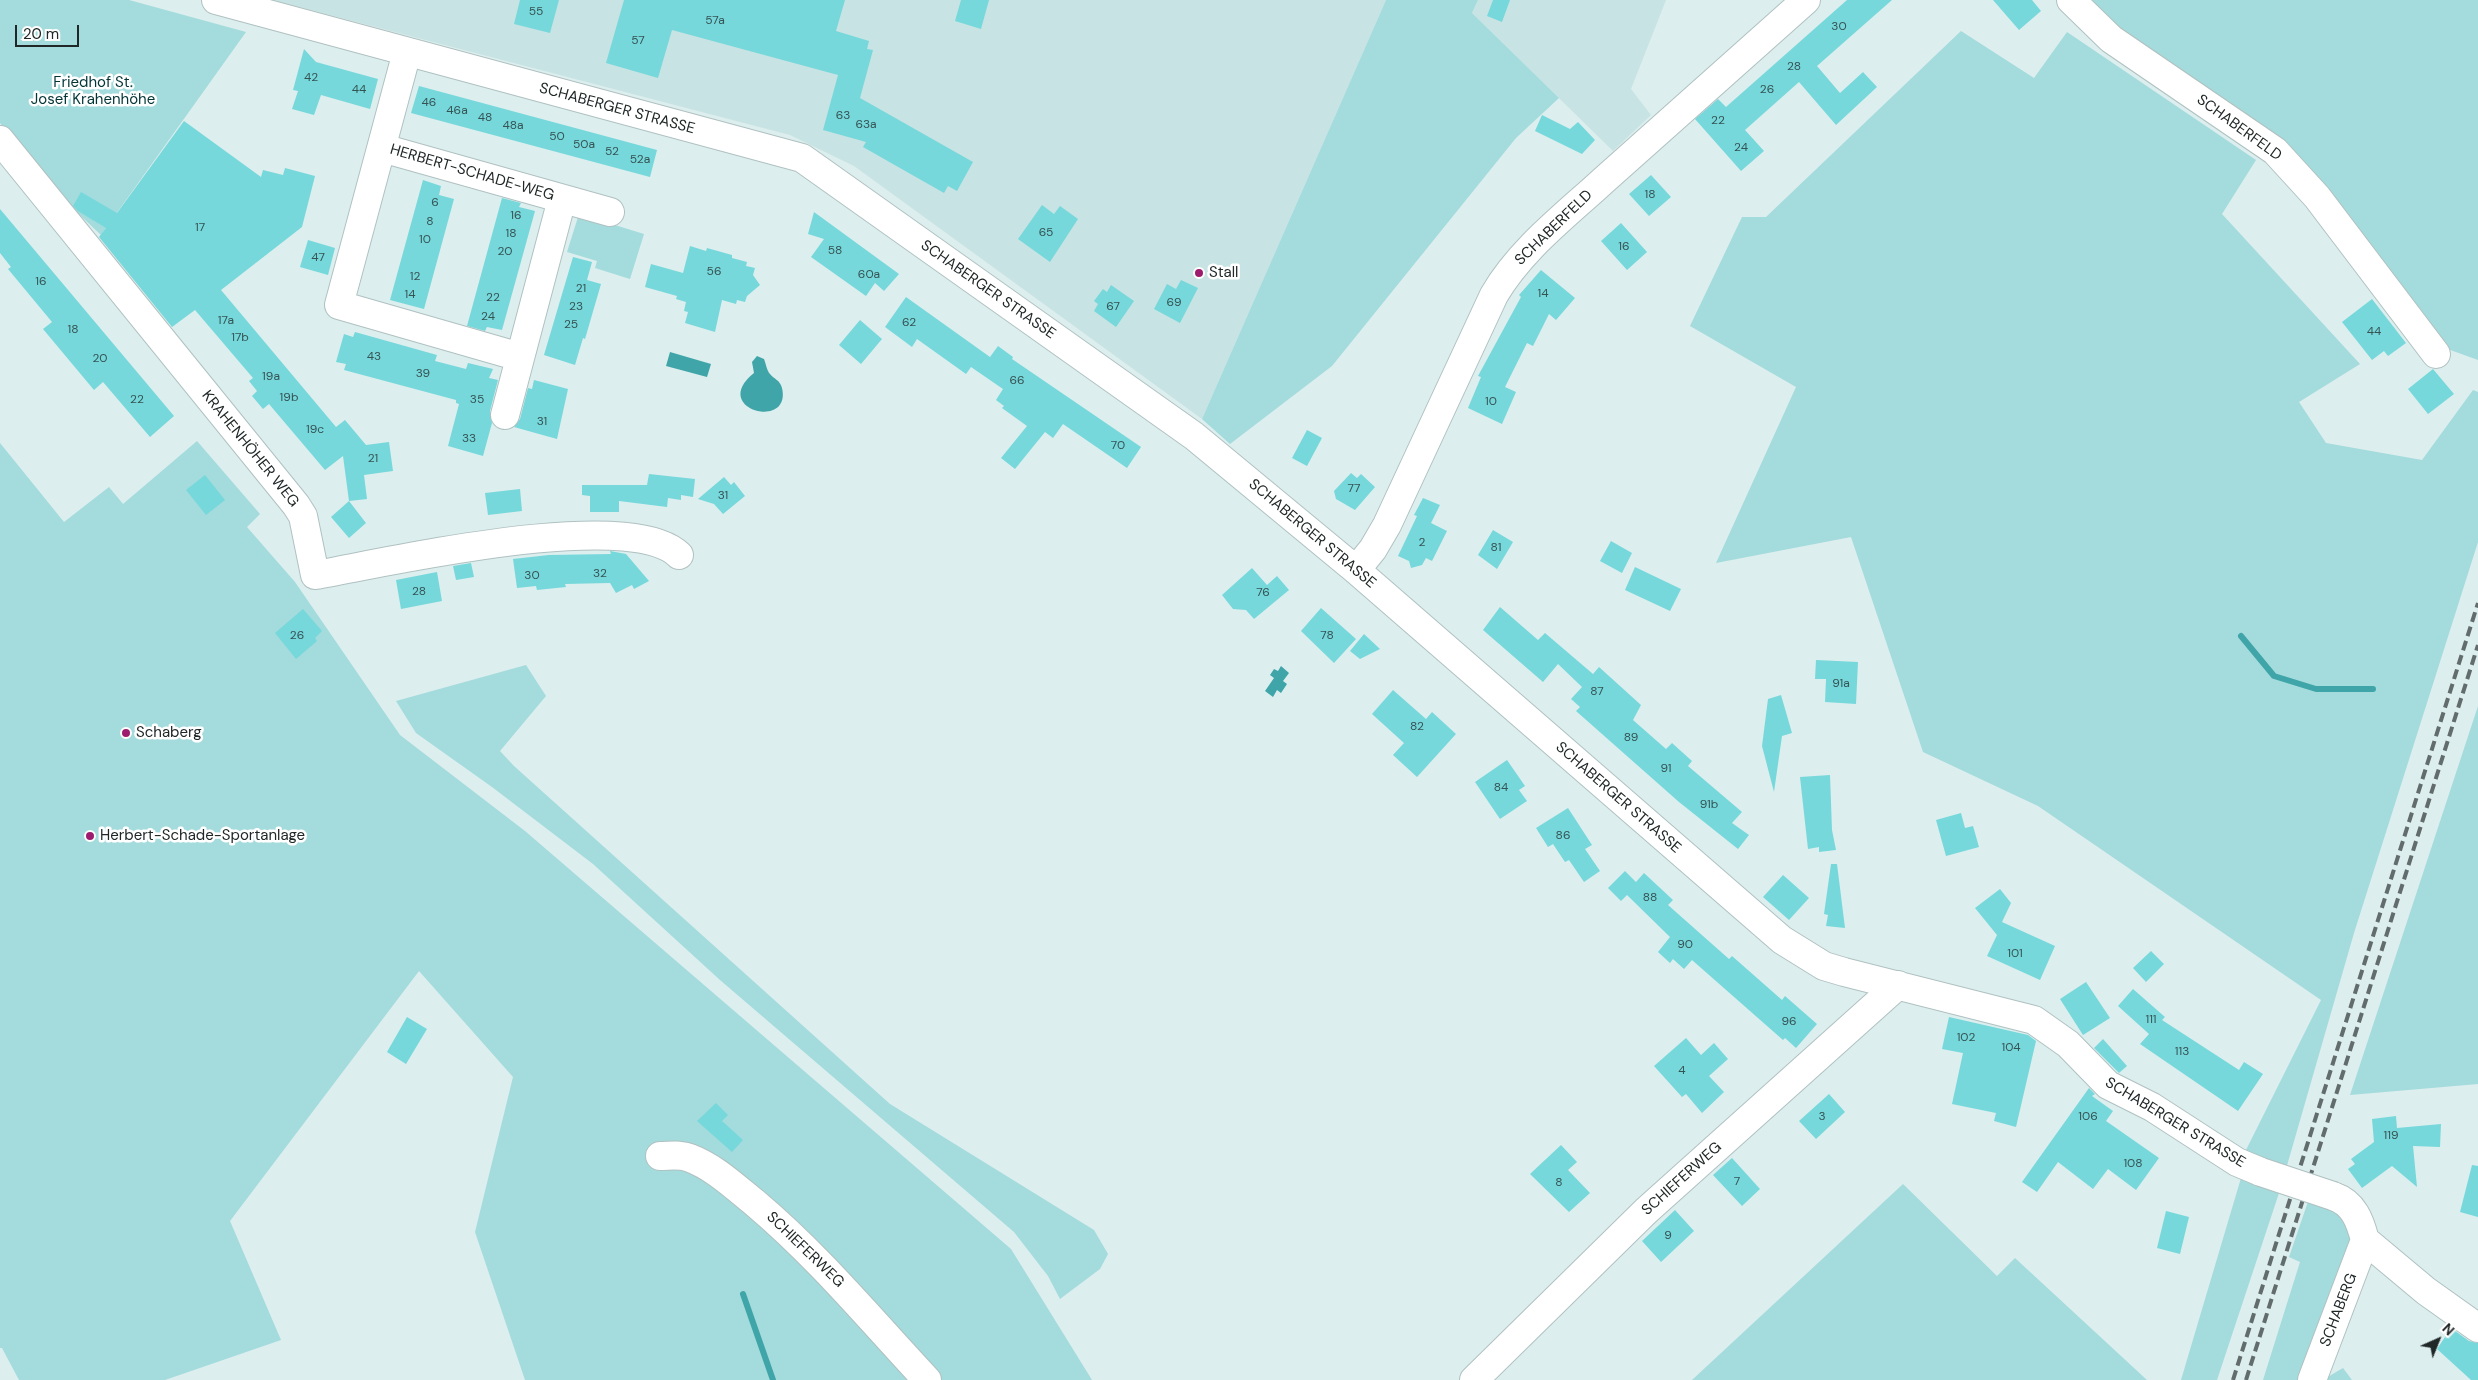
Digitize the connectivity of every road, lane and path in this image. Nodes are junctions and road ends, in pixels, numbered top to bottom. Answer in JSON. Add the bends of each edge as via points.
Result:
{"nodes":[{"id":1,"x":216,"y":0,"type":"edge"},
{"id":2,"x":1806,"y":0,"type":"edge"},
{"id":3,"x":2076,"y":6,"type":"edge"},
{"id":4,"x":408,"y":52,"type":"junction"},
{"id":5,"x":0,"y":140,"type":"edge"},
{"id":6,"x":382,"y":148,"type":"junction"},
{"id":7,"x":562,"y":199,"type":"junction"},
{"id":8,"x":610,"y":212,"type":"dead end"},
{"id":9,"x":2436,"y":354,"type":"dead end"},
{"id":10,"x":520,"y":357,"type":"junction"},
{"id":11,"x":505,"y":415,"type":"dead end"},
{"id":12,"x":679,"y":555,"type":"dead end"},
{"id":13,"x":1356,"y":570,"type":"junction"},
{"id":14,"x":1898,"y":985,"type":"junction"},
{"id":15,"x":660,"y":1156,"type":"dead end"},
{"id":16,"x":2365,"y":1240,"type":"junction"},
{"id":17,"x":2478,"y":1328,"type":"edge"},
{"id":18,"x":926,"y":1380,"type":"edge"},
{"id":19,"x":1474,"y":1380,"type":"edge"},
{"id":20,"x":2312,"y":1380,"type":"edge"}],
"edges":[{"from":1,"to":4,"type":"street","name":"SCHABERGER STRASSE"},
{"from":2,"to":13,"type":"street","name":"SCHABERFELD","via":[[1512,267],[1494,295],[1387,525]]},
{"from":3,"to":9,"type":"street","name":"SCHABERFELD","via":[[2117,43],[2275,151],[2316,197]]},
{"from":4,"to":6,"type":"street","name":"HERBERT-SCHADE-WEG"},
{"from":4,"to":13,"type":"street","name":"SCHABERGER STRASSE","via":[[802,158],[1194,436]]},
{"from":5,"to":12,"type":"street","name":"KRAHENHÖHER WEG","via":[[296,505],[303,516],[316,575],[486,545],[587,536],[650,540],[666,545]]},
{"from":6,"to":7,"type":"street","name":"HERBERT-SCHADE-WEG"},
{"from":6,"to":10,"type":"street","name":"HERBERT-SCHADE-WEG","via":[[339,306]]},
{"from":7,"to":8,"type":"street","name":"HERBERT-SCHADE-WEG"},
{"from":7,"to":10,"type":"street","name":"HERBERT-SCHADE-WEG"},
{"from":10,"to":11,"type":"street","name":"HERBERT-SCHADE-WEG"},
{"from":13,"to":14,"type":"street","name":"SCHABERGER STRASSE","via":[[1782,940],[1824,966]]},
{"from":14,"to":16,"type":"street","name":"SCHABERGER STRASSE","bridge":true,"via":[[2040,1023],[2068,1044],[2108,1085],[2152,1107],[2249,1167],[2333,1196],[2351,1207],[2360,1221]]},
{"from":14,"to":19,"type":"street","name":"SCHIEFERWEG","via":[[1646,1212]]},
{"from":15,"to":18,"type":"street","name":"SCHIEFERWEG","via":[[692,1159],[713,1170],[746,1196],[832,1274]]},
{"from":16,"to":17,"type":"street","via":[[2426,1291]]},
{"from":16,"to":20,"type":"street","name":"SCHABERG"}]}
